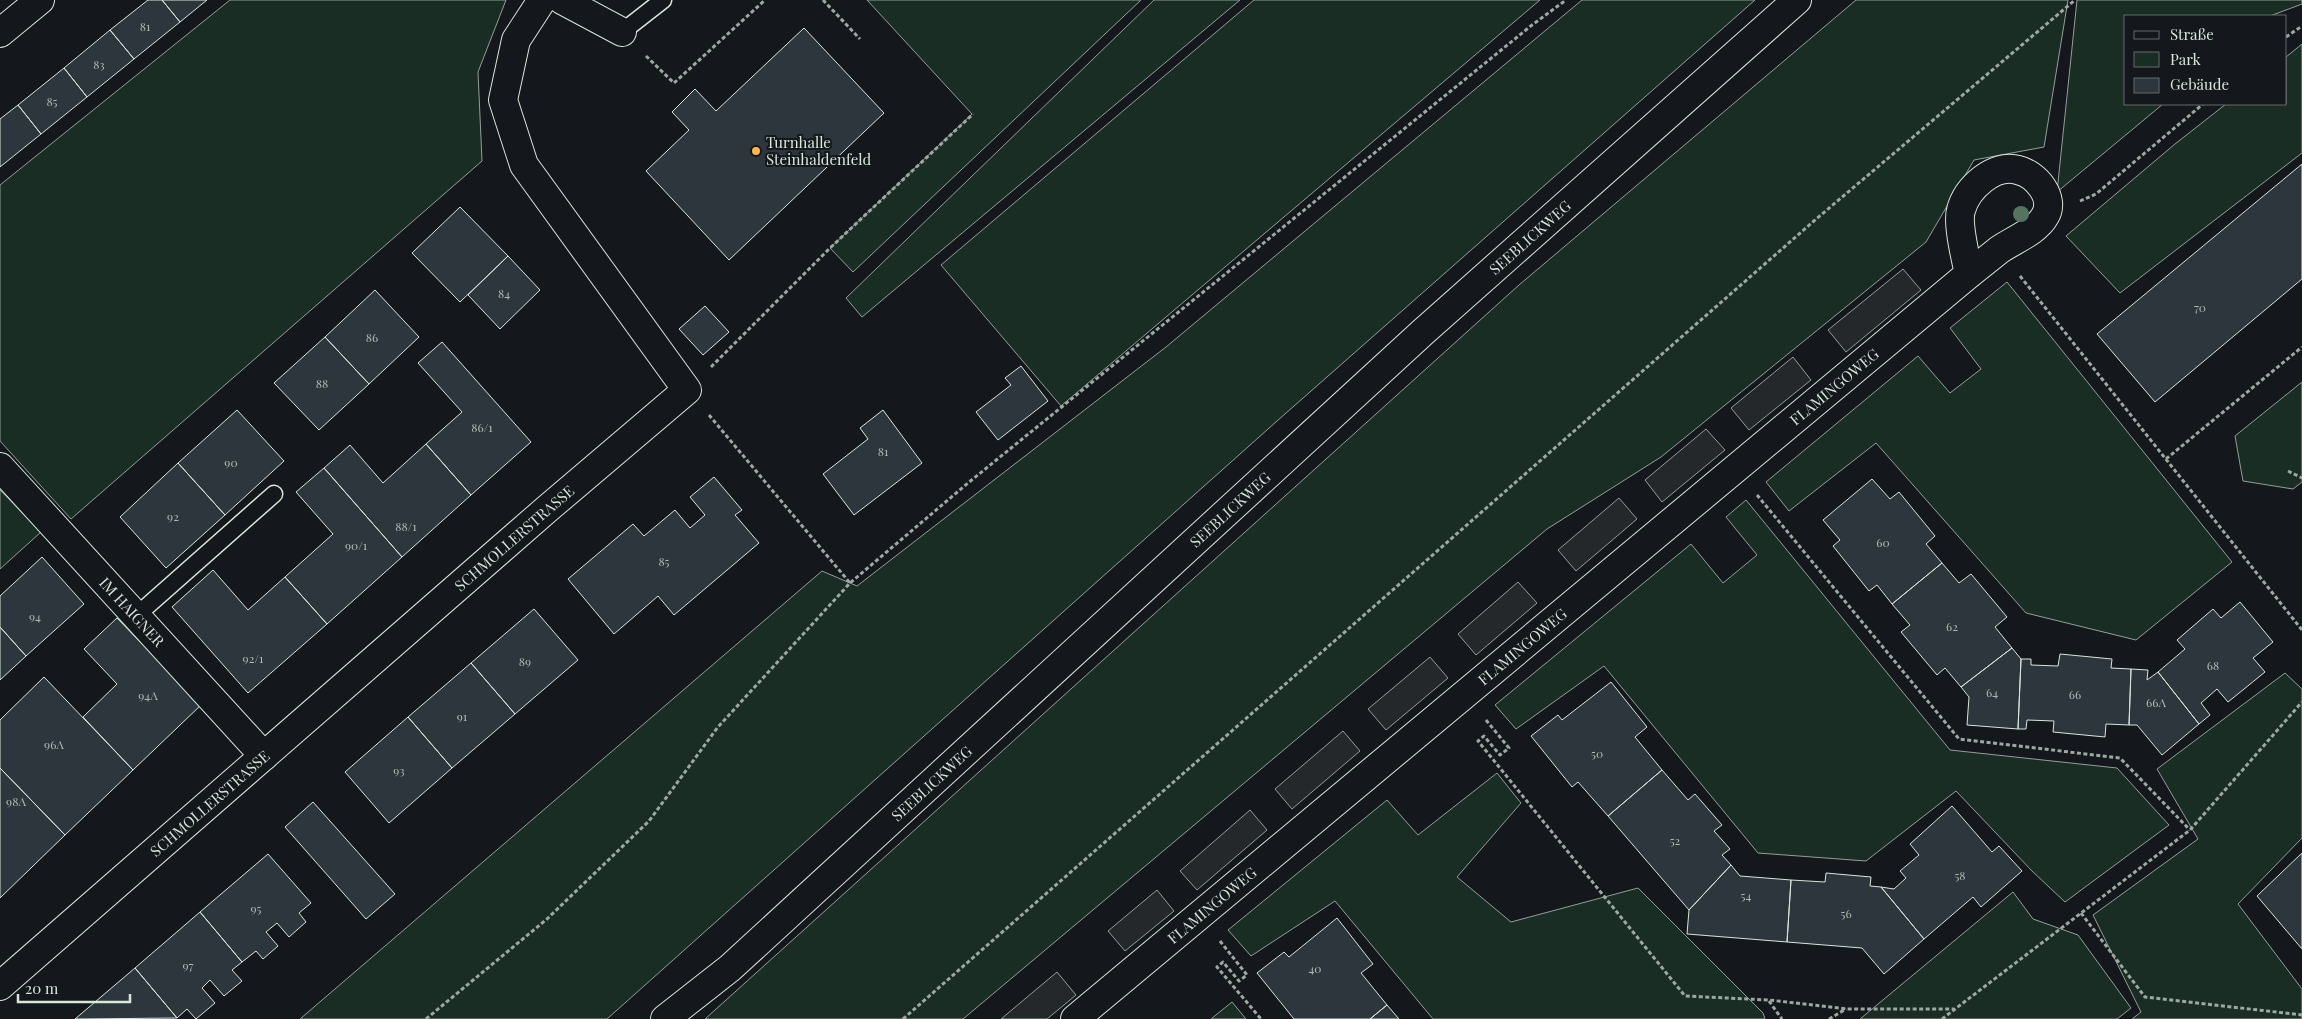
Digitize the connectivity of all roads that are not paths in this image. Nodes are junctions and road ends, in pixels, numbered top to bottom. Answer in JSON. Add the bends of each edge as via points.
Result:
{"nodes":[{"id":1,"x":40,"y":0,"type":"edge"},
{"id":2,"x":542,"y":0,"type":"edge"},
{"id":3,"x":562,"y":0,"type":"edge"},
{"id":4,"x":663,"y":0,"type":"edge"},
{"id":5,"x":1797,"y":0,"type":"edge"},
{"id":6,"x":0,"y":32,"type":"edge"},
{"id":7,"x":622,"y":32,"type":"joint"},
{"id":8,"x":1969,"y":274,"type":"junction"},
{"id":9,"x":0,"y":467,"type":"edge"},
{"id":10,"x":274,"y":494,"type":"dead end"},
{"id":11,"x":136,"y":616,"type":"junction"},
{"id":12,"x":264,"y":756,"type":"junction"},
{"id":13,"x":0,"y":986,"type":"edge"},
{"id":14,"x":665,"y":1019,"type":"edge"},
{"id":15,"x":1075,"y":1019,"type":"edge"}],
"edges":[{"from":1,"to":6,"type":"street"},
{"from":2,"to":12,"type":"street","name":"SCHMOLLERSTRASSE","via":[[516,40],[503,100],[524,165],[687,390]]},
{"from":3,"to":7,"type":"street"},
{"from":4,"to":7,"type":"lane"},
{"from":5,"to":14,"type":"street","name":"SEEBLICKWEG","via":[[1423,332],[730,968]]},
{"from":8,"to":8,"type":"street","name":"FLAMINGOWEG","via":[[2033,229],[2046,216],[2049,200],[2041,185],[2019,170],[2001,169],[1973,186],[1960,211]]},
{"from":8,"to":15,"type":"street","name":"FLAMINGOWEG"},
{"from":9,"to":11,"type":"street","name":"IM HAIGNER"},
{"from":10,"to":11,"type":"lane"},
{"from":11,"to":12,"type":"street","name":"IM HAIGNER"},
{"from":12,"to":13,"type":"street","name":"SCHMOLLERSTRASSE"}]}
